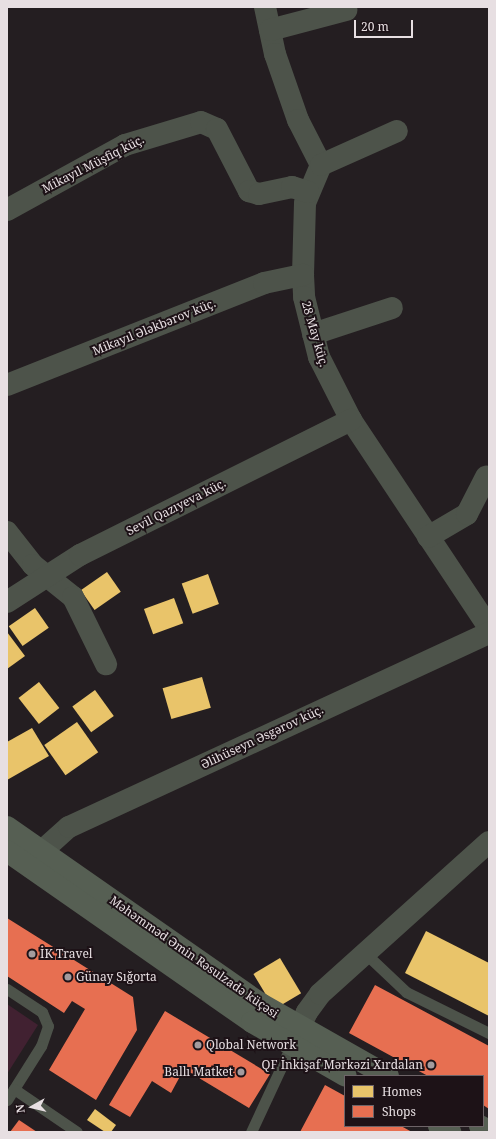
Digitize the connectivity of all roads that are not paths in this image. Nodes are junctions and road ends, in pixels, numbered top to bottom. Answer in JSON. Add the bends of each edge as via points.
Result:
{"nodes":[{"id":1,"x":265,"y":7,"type":"edge"},
{"id":2,"x":346,"y":10,"type":"dead end"},
{"id":3,"x":270,"y":30,"type":"junction"},
{"id":4,"x":397,"y":131,"type":"dead end"},
{"id":5,"x":321,"y":165,"type":"junction"},
{"id":6,"x":308,"y":192,"type":"junction"},
{"id":7,"x":7,"y":210,"type":"edge"},
{"id":8,"x":303,"y":275,"type":"junction"},
{"id":9,"x":392,"y":308,"type":"dead end"},
{"id":10,"x":313,"y":334,"type":"junction"},
{"id":11,"x":7,"y":385,"type":"edge"},
{"id":12,"x":351,"y":420,"type":"junction"},
{"id":13,"x":486,"y":476,"type":"dead end"},
{"id":14,"x":7,"y":532,"type":"edge"},
{"id":15,"x":428,"y":538,"type":"junction"},
{"id":16,"x":46,"y":574,"type":"junction"},
{"id":17,"x":7,"y":602,"type":"edge"},
{"id":18,"x":489,"y":628,"type":"edge"},
{"id":19,"x":489,"y":633,"type":"edge"},
{"id":20,"x":106,"y":664,"type":"dead end"},
{"id":21,"x":7,"y":826,"type":"edge"},
{"id":22,"x":489,"y":842,"type":"edge"},
{"id":23,"x":7,"y":852,"type":"edge"},
{"id":24,"x":37,"y":860,"type":"junction"},
{"id":25,"x":366,"y":954,"type":"junction"},
{"id":26,"x":7,"y":989,"type":"edge"},
{"id":27,"x":489,"y":1033,"type":"edge"},
{"id":28,"x":295,"y":1037,"type":"junction"},
{"id":29,"x":345,"y":1075,"type":"edge"},
{"id":30,"x":386,"y":1075,"type":"edge"},
{"id":31,"x":14,"y":1089,"type":"junction"},
{"id":32,"x":7,"y":1100,"type":"edge"},
{"id":33,"x":441,"y":1127,"type":"edge"},
{"id":34,"x":77,"y":1132,"type":"edge"},
{"id":35,"x":251,"y":1132,"type":"edge"},
{"id":36,"x":450,"y":1132,"type":"edge"}],
"edges":[{"from":1,"to":3,"type":"street"},
{"from":2,"to":3,"type":"street"},
{"from":3,"to":5,"type":"street","via":[[298,120]]},
{"from":4,"to":5,"type":"street"},
{"from":5,"to":6,"type":"street","via":[[319,176]]},
{"from":6,"to":7,"type":"street","name":"Mikayıl Müşfiq küç.","via":[[292,187],[259,194],[249,192],[217,129],[201,122],[125,145]]},
{"from":6,"to":8,"type":"street","name":"28 May küç."},
{"from":8,"to":10,"type":"street","name":"28 May küç."},
{"from":8,"to":11,"type":"street","name":"Mikayıl Ələkbərov küç.","via":[[264,283]]},
{"from":9,"to":10,"type":"street"},
{"from":10,"to":12,"type":"street","name":"28 May küç.","via":[[336,395]]},
{"from":12,"to":15,"type":"street","name":"28 May küç."},
{"from":12,"to":16,"type":"street","name":"Sevil Qazıyeva küç."},
{"from":13,"to":15,"type":"street","via":[[467,514]]},
{"from":14,"to":16,"type":"street","via":[[19,551]]},
{"from":15,"to":18,"type":"street","name":"28 May küç."},
{"from":16,"to":17,"type":"street","name":"Sevil Qazıyeva küç."},
{"from":16,"to":20,"type":"street","via":[[73,597]]},
{"from":19,"to":24,"type":"street","name":"Əlihüseyn Əsgərov küç.","via":[[69,827]]},
{"from":21,"to":24,"type":"main road","name":"Məhəmməd Əmin Rəsulzadə küçəsi"},
{"from":22,"to":25,"type":"street"},
{"from":23,"to":24,"type":"main road","name":"Məhəmməd Əmin Rəsulzadə küçəsi"},
{"from":24,"to":28,"type":"main road","name":"Məhəmməd Əmin Rəsulzadə küçəsi"},
{"from":25,"to":27,"type":"lane","via":[[406,992]]},
{"from":25,"to":28,"type":"street","via":[[320,994]]},
{"from":26,"to":31,"type":"lane","via":[[42,1012],[48,1026],[41,1046]]},
{"from":28,"to":29,"type":"main road","name":"Məhəmməd Əmin Rəsulzadə küçəsi"},
{"from":28,"to":30,"type":"main road","name":"Məhəmməd Əmin Rəsulzadə küçəsi"},
{"from":28,"to":35,"type":"lane"},
{"from":31,"to":32,"type":"lane"},
{"from":31,"to":34,"type":"lane"},
{"from":33,"to":36,"type":"main road"}]}
